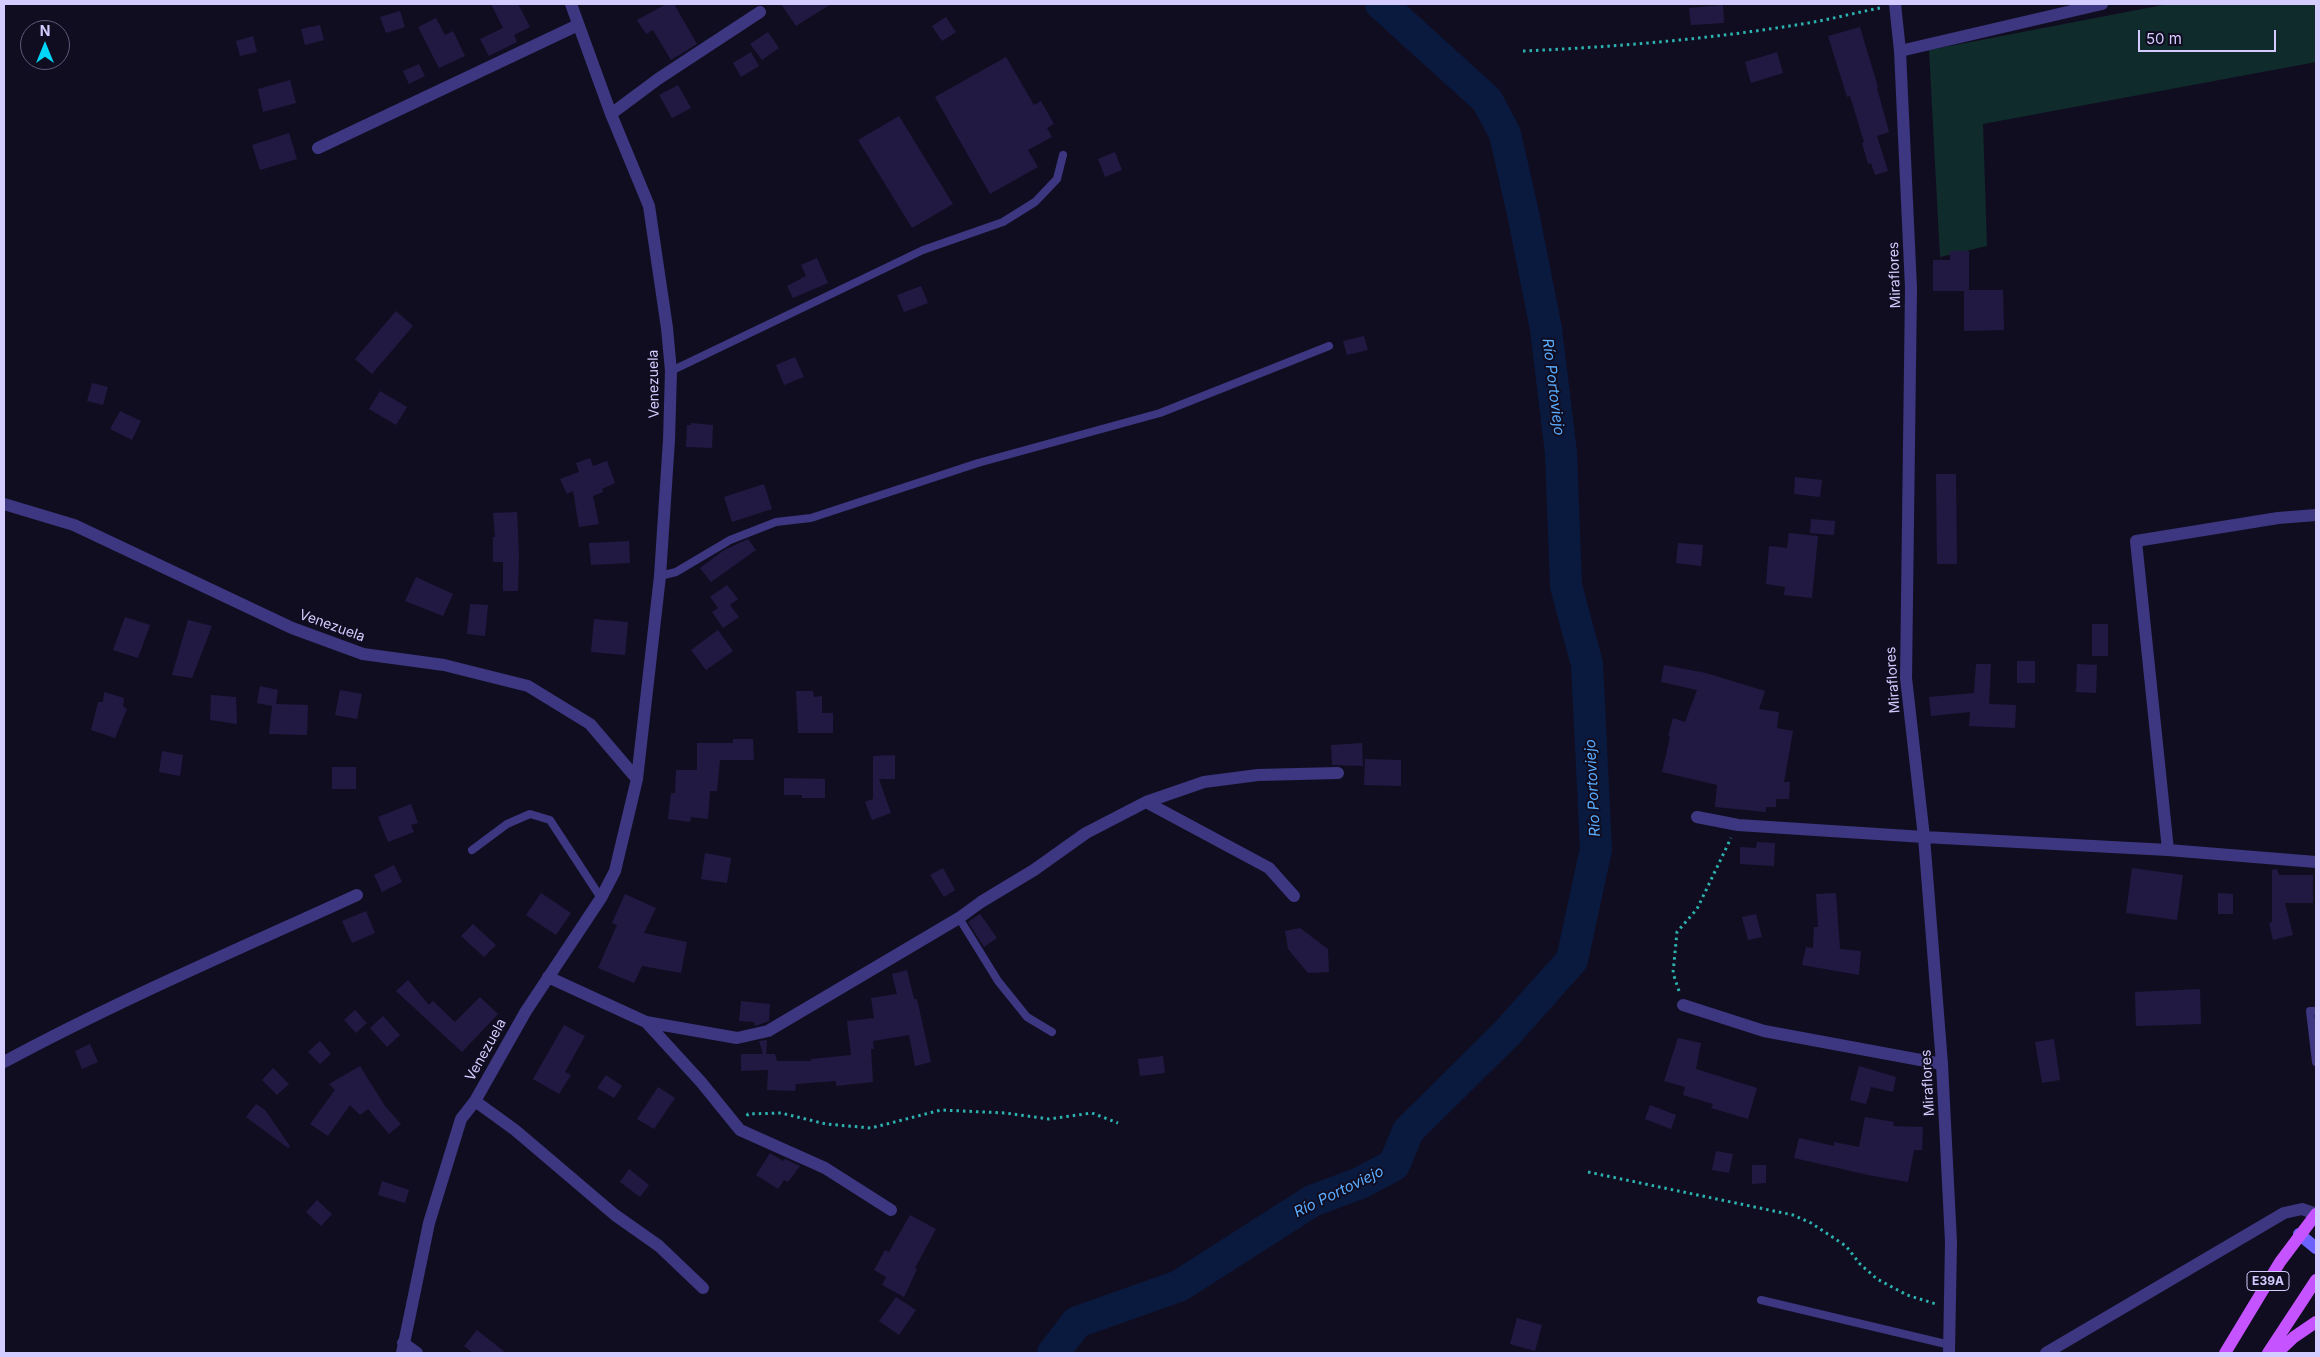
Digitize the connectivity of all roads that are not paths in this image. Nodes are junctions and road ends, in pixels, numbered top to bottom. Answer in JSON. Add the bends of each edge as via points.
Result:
{"nodes":[{"id":1,"x":571,"y":4,"type":"edge"},
{"id":2,"x":1895,"y":4,"type":"edge"},
{"id":3,"x":2102,"y":4,"type":"edge"},
{"id":4,"x":760,"y":12,"type":"dead end"},
{"id":5,"x":578,"y":25,"type":"junction"},
{"id":6,"x":1900,"y":51,"type":"junction"},
{"id":7,"x":611,"y":114,"type":"junction"},
{"id":8,"x":318,"y":148,"type":"dead end"},
{"id":9,"x":1063,"y":155,"type":"dead end"},
{"id":10,"x":1329,"y":346,"type":"dead end"},
{"id":11,"x":671,"y":371,"type":"junction"},
{"id":12,"x":4,"y":504,"type":"edge"},
{"id":13,"x":2316,"y":515,"type":"edge"},
{"id":14,"x":660,"y":576,"type":"junction"},
{"id":15,"x":1338,"y":773,"type":"dead end"},
{"id":16,"x":637,"y":779,"type":"junction"},
{"id":17,"x":1146,"y":802,"type":"junction"},
{"id":18,"x":1697,"y":817,"type":"dead end"},
{"id":19,"x":1924,"y":837,"type":"junction"},
{"id":20,"x":472,"y":850,"type":"dead end"},
{"id":21,"x":2168,"y":850,"type":"junction"},
{"id":22,"x":2316,"y":862,"type":"edge"},
{"id":23,"x":357,"y":895,"type":"dead end"},
{"id":24,"x":1294,"y":896,"type":"dead end"},
{"id":25,"x":601,"y":898,"type":"junction"},
{"id":26,"x":959,"y":918,"type":"junction"},
{"id":27,"x":548,"y":977,"type":"junction"},
{"id":28,"x":1682,"y":1005,"type":"road end"},
{"id":29,"x":2316,"y":1011,"type":"edge"},
{"id":30,"x":646,"y":1022,"type":"junction"},
{"id":31,"x":1052,"y":1032,"type":"dead end"},
{"id":32,"x":4,"y":1062,"type":"edge"},
{"id":33,"x":2316,"y":1062,"type":"edge"},
{"id":34,"x":1942,"y":1064,"type":"junction"},
{"id":35,"x":475,"y":1102,"type":"junction"},
{"id":36,"x":891,"y":1210,"type":"dead end"},
{"id":37,"x":2316,"y":1214,"type":"edge"},
{"id":38,"x":2300,"y":1234,"type":"junction"},
{"id":39,"x":2316,"y":1248,"type":"edge"},
{"id":40,"x":2316,"y":1280,"type":"edge"},
{"id":41,"x":703,"y":1288,"type":"dead end"},
{"id":42,"x":1761,"y":1300,"type":"dead end"},
{"id":43,"x":2316,"y":1322,"type":"edge"},
{"id":44,"x":402,"y":1348,"type":"edge"},
{"id":45,"x":1950,"y":1349,"type":"edge"},
{"id":46,"x":417,"y":1353,"type":"edge"},
{"id":47,"x":2046,"y":1353,"type":"edge"},
{"id":48,"x":2225,"y":1353,"type":"edge"},
{"id":49,"x":2268,"y":1353,"type":"edge"},
{"id":50,"x":2277,"y":1353,"type":"edge"}],
"edges":[{"from":1,"to":5,"type":"street","name":"Venezuela"},
{"from":2,"to":6,"type":"street","name":"Miraflores"},
{"from":3,"to":6,"type":"street"},
{"from":4,"to":7,"type":"street"},
{"from":5,"to":7,"type":"street","name":"Venezuela"},
{"from":5,"to":8,"type":"street"},
{"from":6,"to":19,"type":"street","name":"Miraflores","via":[[1911,288],[1906,678]]},
{"from":7,"to":11,"type":"street","name":"Venezuela","via":[[649,206]]},
{"from":9,"to":11,"type":"lane","via":[[1057,179],[1035,202],[1003,222],[923,250]]},
{"from":10,"to":14,"type":"lane","via":[[1160,413],[978,463],[811,518],[776,522],[730,540],[676,572]]},
{"from":11,"to":14,"type":"street","name":"Venezuela"},
{"from":12,"to":16,"type":"street","name":"Venezuela","via":[[74,525],[292,628],[363,654],[444,665],[528,686],[590,724]]},
{"from":13,"to":21,"type":"street","via":[[2136,541]]},
{"from":14,"to":16,"type":"street","name":"Venezuela"},
{"from":15,"to":17,"type":"street","via":[[1204,782]]},
{"from":16,"to":25,"type":"street","name":"Venezuela","via":[[615,871]]},
{"from":17,"to":24,"type":"street","via":[[1269,868]]},
{"from":17,"to":26,"type":"street","via":[[1086,833]]},
{"from":18,"to":19,"type":"street","via":[[1738,825]]},
{"from":19,"to":21,"type":"street"},
{"from":19,"to":34,"type":"street","name":"Miraflores"},
{"from":20,"to":25,"type":"lane","via":[[507,824],[530,814],[550,820]]},
{"from":21,"to":22,"type":"street"},
{"from":23,"to":32,"type":"street","via":[[226,952]]},
{"from":25,"to":27,"type":"street","name":"Venezuela"},
{"from":26,"to":30,"type":"street","via":[[768,1031],[738,1038]]},
{"from":26,"to":31,"type":"lane","via":[[998,981],[1027,1017]]},
{"from":27,"to":30,"type":"street"},
{"from":27,"to":35,"type":"street","name":"Venezuela"},
{"from":28,"to":34,"type":"street","via":[[1764,1031]]},
{"from":29,"to":33,"type":"lane","via":[[2310,1011]]},
{"from":30,"to":36,"type":"street","via":[[740,1130],[825,1168]]},
{"from":34,"to":45,"type":"street","name":"Miraflores","via":[[1950,1242]]},
{"from":35,"to":41,"type":"street","via":[[515,1130],[615,1216],[659,1246]]},
{"from":35,"to":44,"type":"street","name":"Venezuela","via":[[461,1119],[429,1223]]},
{"from":37,"to":38,"type":"main road","number":"E39A"},
{"from":37,"to":47,"type":"street","via":[[2302,1209],[2284,1213]]},
{"from":38,"to":39,"type":"main road"},
{"from":38,"to":48,"type":"main road","number":"E39A"},
{"from":40,"to":49,"type":"main road","number":"E39A"},
{"from":42,"to":45,"type":"lane"},
{"from":43,"to":50,"type":"main road"},
{"from":44,"to":46,"type":"street"}]}
